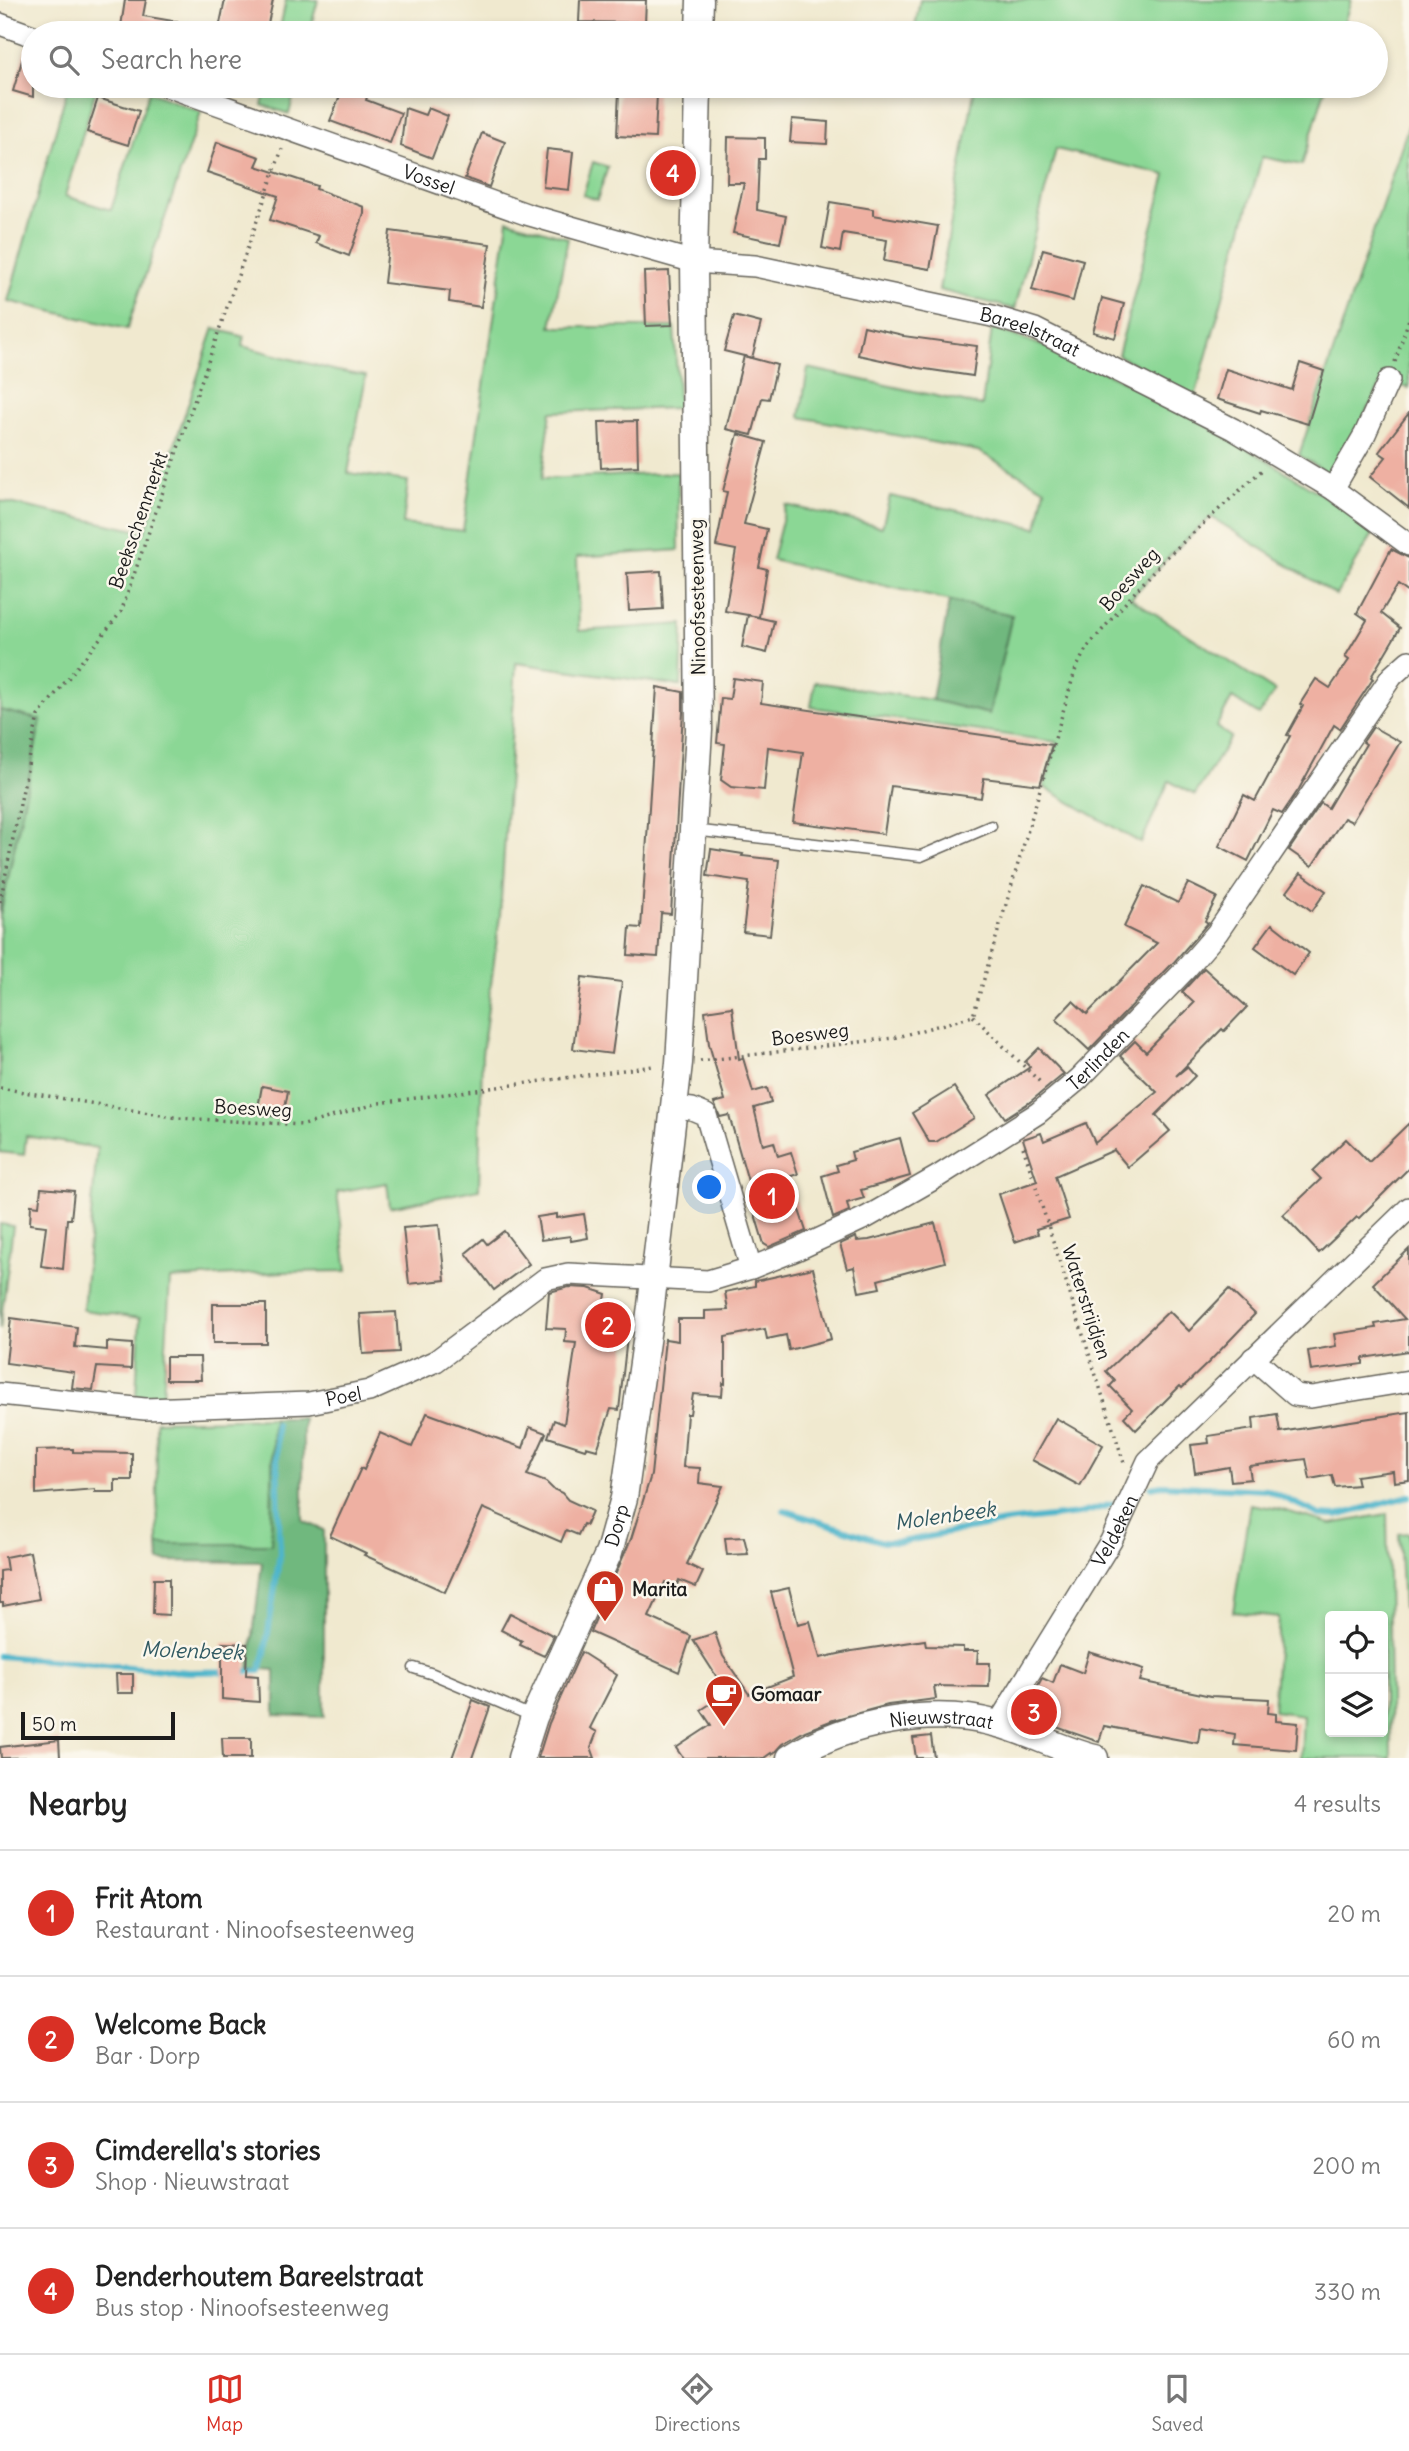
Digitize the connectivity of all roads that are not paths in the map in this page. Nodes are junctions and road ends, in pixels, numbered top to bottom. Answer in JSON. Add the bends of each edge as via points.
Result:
{"nodes":[{"id":1,"x":700,"y":0,"type":"edge"},
{"id":2,"x":699,"y":21,"type":"edge"},
{"id":3,"x":0,"y":24,"type":"edge"},
{"id":4,"x":21,"y":32,"type":"edge"},
{"id":5,"x":200,"y":98,"type":"edge"},
{"id":6,"x":698,"y":98,"type":"edge"},
{"id":7,"x":694,"y":262,"type":"junction"},
{"id":8,"x":1389,"y":380,"type":"road end"},
{"id":9,"x":1333,"y":489,"type":"junction"},
{"id":10,"x":1409,"y":545,"type":"edge"},
{"id":11,"x":1409,"y":661,"type":"edge"},
{"id":12,"x":991,"y":826,"type":"dead end"},
{"id":13,"x":692,"y":830,"type":"junction"},
{"id":14,"x":674,"y":1107,"type":"junction"},
{"id":15,"x":1409,"y":1208,"type":"edge"},
{"id":16,"x":751,"y":1268,"type":"junction"},
{"id":17,"x":654,"y":1277,"type":"junction"},
{"id":18,"x":1253,"y":1359,"type":"junction"},
{"id":19,"x":1409,"y":1381,"type":"edge"},
{"id":20,"x":0,"y":1394,"type":"edge"},
{"id":21,"x":414,"y":1668,"type":"dead end"},
{"id":22,"x":534,"y":1717,"type":"junction"},
{"id":23,"x":998,"y":1724,"type":"junction"},
{"id":24,"x":1062,"y":1753,"type":"edge"},
{"id":25,"x":521,"y":1758,"type":"edge"},
{"id":26,"x":790,"y":1758,"type":"edge"},
{"id":27,"x":1096,"y":1758,"type":"edge"}],
"edges":[{"from":1,"to":2,"type":"street"},
{"from":3,"to":4,"type":"street"},
{"from":5,"to":7,"type":"street","name":"Vossel","via":[[526,214]]},
{"from":6,"to":7,"type":"street","name":"Ninoofsesteenweg"},
{"from":7,"to":9,"type":"street","name":"Bareelstraat","via":[[755,266],[1035,329],[1233,429]]},
{"from":7,"to":13,"type":"street","name":"Ninoofsesteenweg","via":[[699,730]]},
{"from":8,"to":9,"type":"street"},
{"from":9,"to":10,"type":"street","name":"Bareelstraat"},
{"from":11,"to":16,"type":"street","name":"Terlinden","via":[[1392,676],[1217,933],[1079,1079],[1017,1128],[867,1217]]},
{"from":12,"to":13,"type":"lane","via":[[921,856]]},
{"from":13,"to":14,"type":"street","name":"Ninoofsesteenweg"},
{"from":14,"to":16,"type":"street","via":[[706,1115]]},
{"from":14,"to":17,"type":"street","name":"Ninoofsesteenweg"},
{"from":15,"to":18,"type":"street","name":"Veldeken"},
{"from":16,"to":17,"type":"street","name":"Terlinden","via":[[708,1281]]},
{"from":17,"to":20,"type":"street","name":"Poel","via":[[568,1274],[545,1279],[436,1361],[369,1391],[309,1403],[145,1409]]},
{"from":17,"to":22,"type":"street","name":"Dorp","via":[[624,1499],[609,1552]]},
{"from":18,"to":19,"type":"street","via":[[1295,1395],[1311,1397]]},
{"from":18,"to":23,"type":"street","name":"Veldeken","via":[[1148,1461],[1111,1541]]},
{"from":21,"to":22,"type":"lane"},
{"from":22,"to":25,"type":"street","name":"Dorp"},
{"from":23,"to":24,"type":"street","name":"Nieuwstraat"},
{"from":23,"to":26,"type":"street","name":"Nieuwstraat","via":[[957,1716],[923,1716],[832,1737]]},
{"from":24,"to":27,"type":"street","name":"Nieuwstraat"}]}
